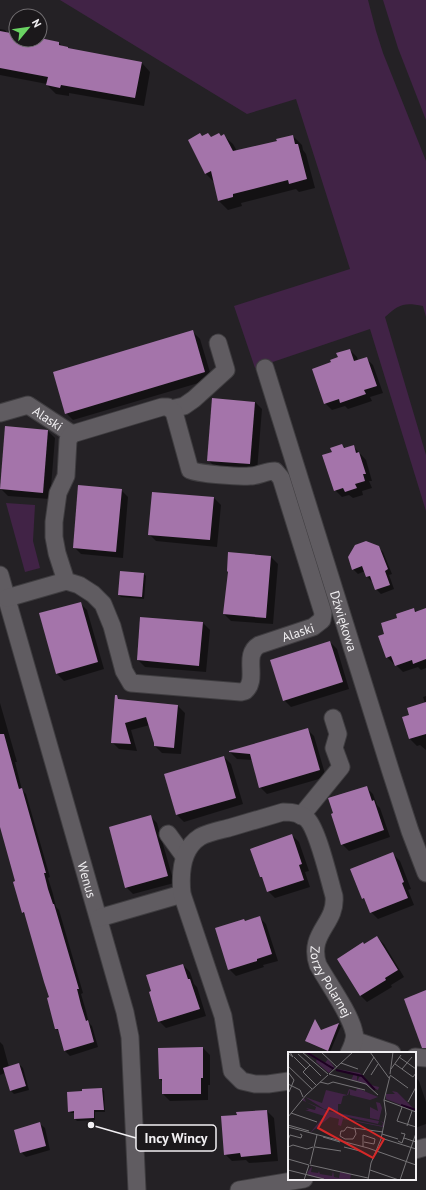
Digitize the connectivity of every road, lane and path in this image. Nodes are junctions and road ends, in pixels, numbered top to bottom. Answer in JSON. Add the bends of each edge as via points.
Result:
{"nodes":[{"id":1,"x":218,"y":343,"type":"dead end"},
{"id":2,"x":266,"y":368,"type":"dead end"},
{"id":3,"x":171,"y":409,"type":"junction"},
{"id":4,"x":0,"y":413,"type":"edge"},
{"id":5,"x":72,"y":434,"type":"junction"},
{"id":6,"x":0,"y":575,"type":"edge"},
{"id":7,"x":66,"y":580,"type":"junction"},
{"id":8,"x":6,"y":598,"type":"junction"},
{"id":9,"x":333,"y":718,"type":"dead end"},
{"id":10,"x":300,"y":816,"type":"junction"},
{"id":11,"x":168,"y":834,"type":"dead end"},
{"id":12,"x":184,"y":856,"type":"junction"},
{"id":13,"x":426,"y":873,"type":"edge"},
{"id":14,"x":182,"y":894,"type":"junction"},
{"id":15,"x":99,"y":918,"type":"junction"},
{"id":16,"x":351,"y":1047,"type":"edge"},
{"id":17,"x":385,"y":1052,"type":"edge"},
{"id":18,"x":288,"y":1081,"type":"edge"},
{"id":19,"x":426,"y":1147,"type":"edge"},
{"id":20,"x":416,"y":1150,"type":"edge"},
{"id":21,"x":298,"y":1180,"type":"edge"},
{"id":22,"x":137,"y":1190,"type":"edge"},
{"id":23,"x":239,"y":1190,"type":"edge"}],
"edges":[{"from":1,"to":3,"type":"street","name":"Alaski","via":[[226,370],[194,399],[184,406]]},
{"from":2,"to":13,"type":"street","name":"Dźwiękowa","via":[[390,769]]},
{"from":3,"to":5,"type":"street","name":"Alaski","via":[[162,407]]},
{"from":3,"to":7,"type":"street","name":"Alaski","via":[[190,470],[198,473],[251,476],[275,471],[281,478],[323,613],[322,620],[313,627],[254,648],[251,685],[246,691],[131,683],[124,671],[112,626],[103,604],[93,594]]},
{"from":4,"to":5,"type":"street","name":"Alaski","via":[[28,405]]},
{"from":5,"to":7,"type":"street","name":"Alaski","via":[[68,440],[66,476],[58,493],[54,522],[57,552]]},
{"from":6,"to":8,"type":"street","name":"Wenus"},
{"from":7,"to":8,"type":"street"},
{"from":8,"to":15,"type":"street","name":"Wenus"},
{"from":9,"to":10,"type":"street","via":[[338,734],[334,748],[341,768]]},
{"from":10,"to":12,"type":"street","via":[[283,812],[215,832],[194,842]]},
{"from":10,"to":16,"type":"street","name":"Zorzy Polarnej","via":[[307,819],[315,830],[334,896],[335,903],[329,919],[314,949],[318,965],[350,1019],[355,1033]]},
{"from":11,"to":12,"type":"street"},
{"from":12,"to":14,"type":"street"},
{"from":14,"to":15,"type":"street"},
{"from":14,"to":18,"type":"street","via":[[223,1016],[232,1071],[242,1082],[268,1084]]},
{"from":15,"to":22,"type":"street","name":"Wenus","via":[[130,1037]]},
{"from":16,"to":17,"type":"street","name":"Zorzy Polarnej"},
{"from":19,"to":20,"type":"street"},
{"from":21,"to":23,"type":"street"}]}
